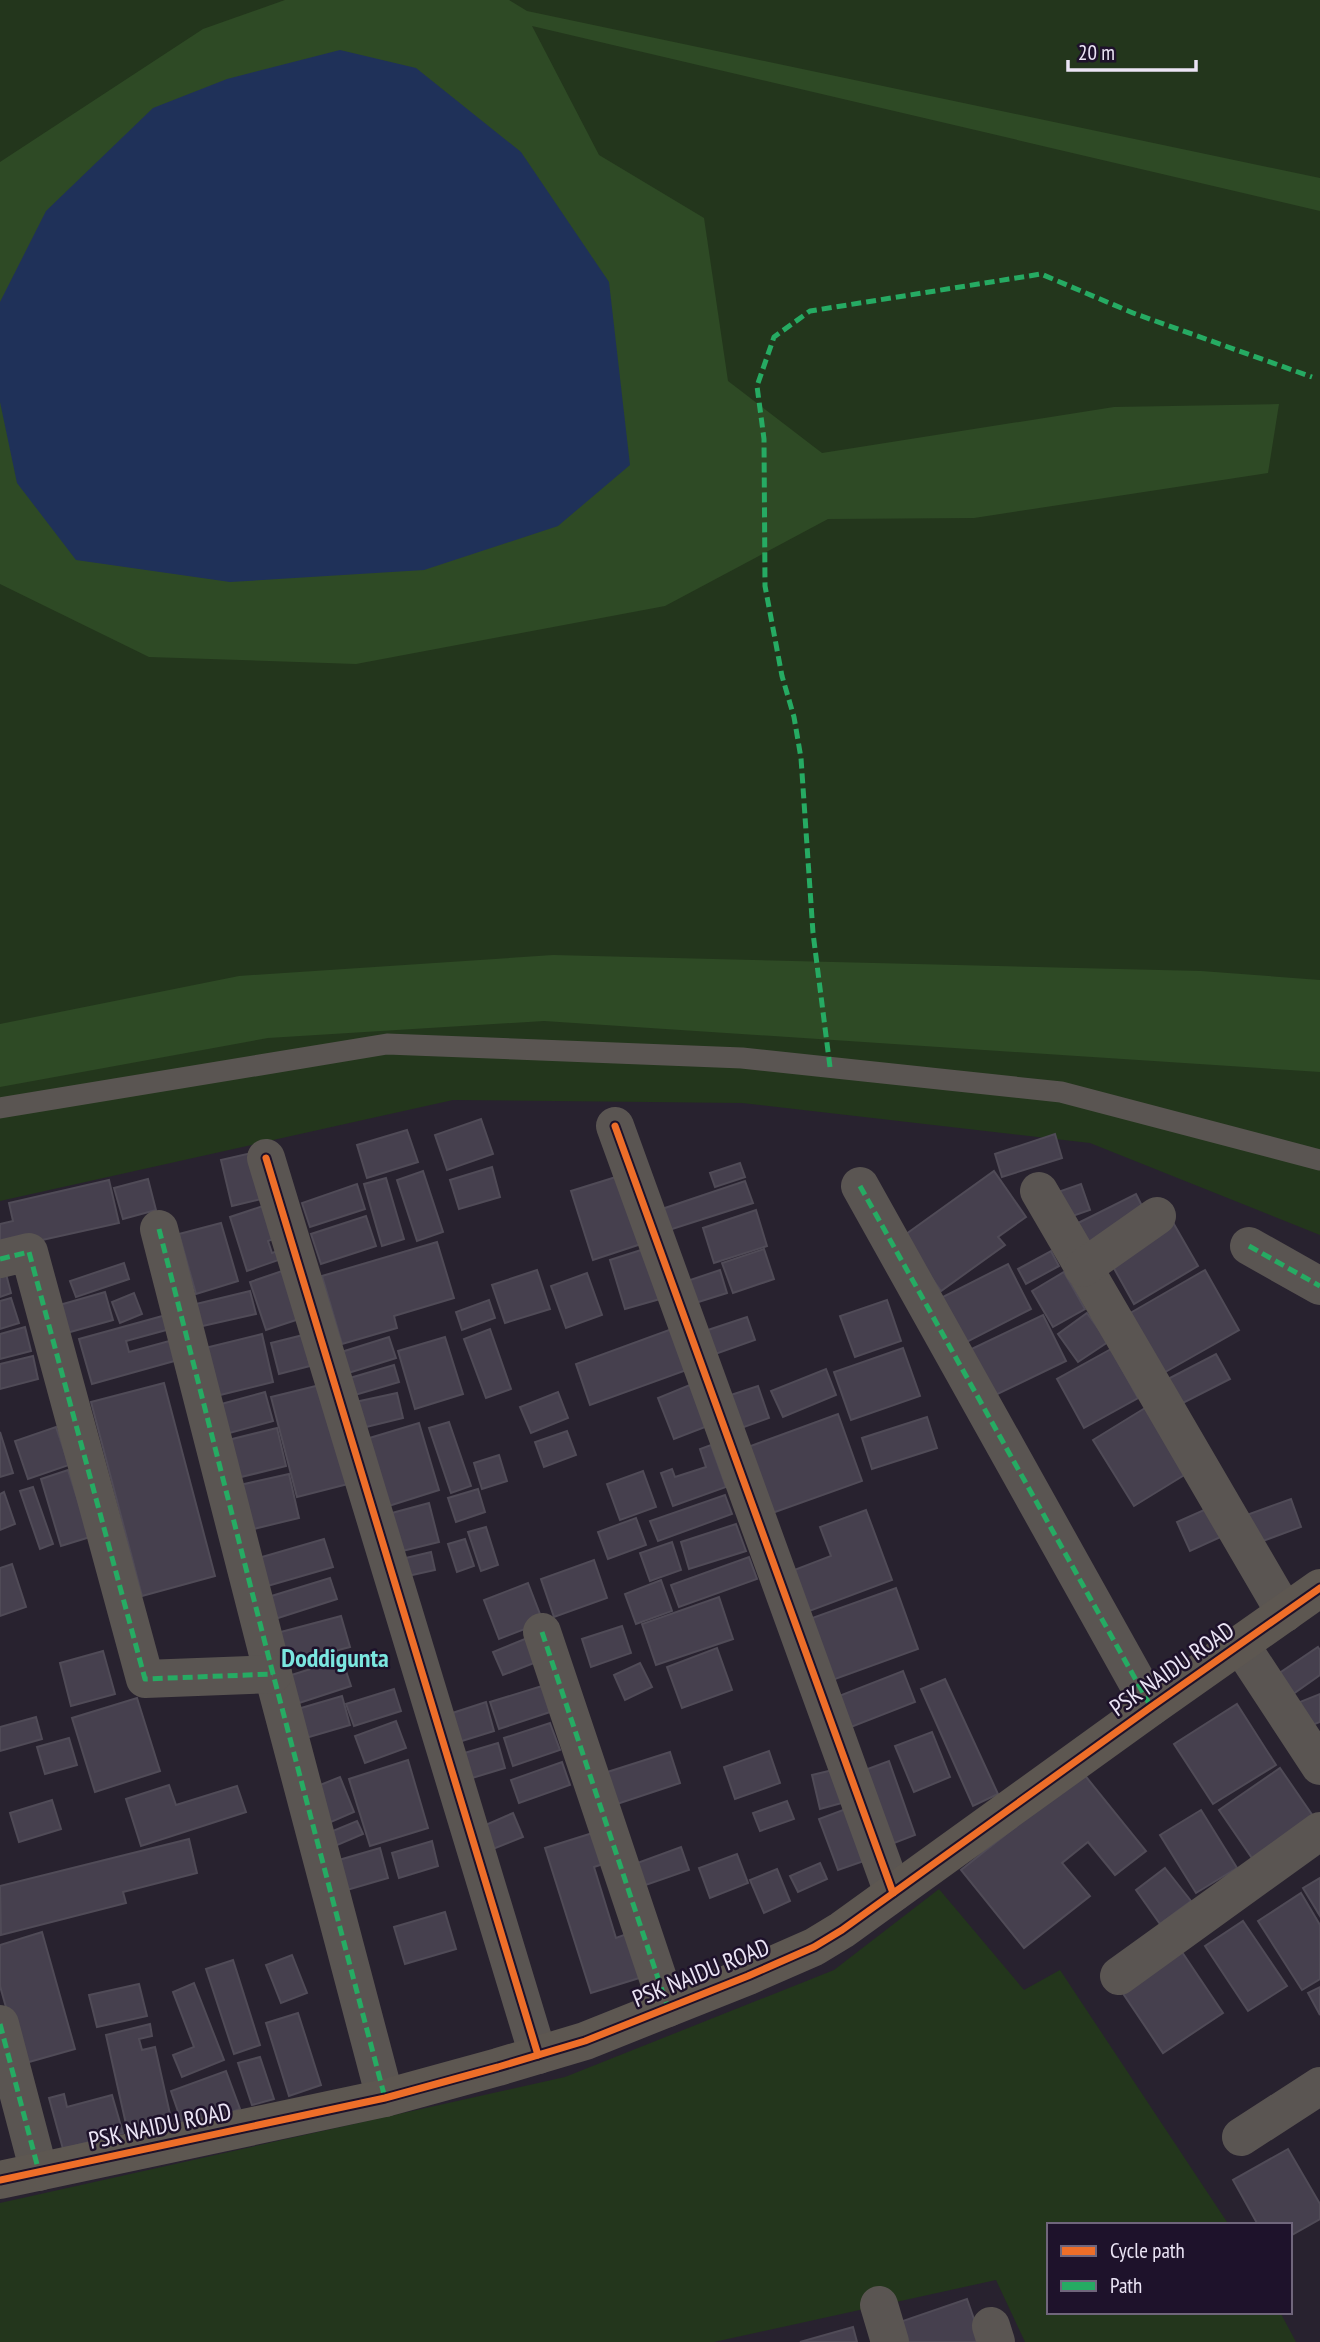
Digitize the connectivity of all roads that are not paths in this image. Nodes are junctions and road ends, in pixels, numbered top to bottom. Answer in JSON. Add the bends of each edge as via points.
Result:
{"nodes":[{"id":1,"x":0,"y":1108,"type":"edge"},
{"id":2,"x":615,"y":1126,"type":"dead end"},
{"id":3,"x":265,"y":1158,"type":"dead end"},
{"id":4,"x":1320,"y":1160,"type":"edge"},
{"id":5,"x":860,"y":1186,"type":"dead end"},
{"id":6,"x":1038,"y":1191,"type":"dead end"},
{"id":7,"x":1157,"y":1216,"type":"dead end"},
{"id":8,"x":159,"y":1229,"type":"dead end"},
{"id":9,"x":1249,"y":1246,"type":"dead end"},
{"id":10,"x":0,"y":1259,"type":"edge"},
{"id":11,"x":1083,"y":1268,"type":"junction"},
{"id":12,"x":1320,"y":1286,"type":"edge"},
{"id":13,"x":1320,"y":1588,"type":"edge"},
{"id":14,"x":1284,"y":1613,"type":"junction"},
{"id":15,"x":542,"y":1632,"type":"dead end"},
{"id":16,"x":1240,"y":1644,"type":"junction"},
{"id":17,"x":272,"y":1674,"type":"junction"},
{"id":18,"x":1151,"y":1707,"type":"junction"},
{"id":19,"x":1320,"y":1766,"type":"edge"},
{"id":20,"x":1320,"y":1831,"type":"edge"},
{"id":21,"x":893,"y":1893,"type":"junction"},
{"id":22,"x":1119,"y":1976,"type":"dead end"},
{"id":23,"x":668,"y":2008,"type":"junction"},
{"id":24,"x":0,"y":2024,"type":"edge"},
{"id":25,"x":538,"y":2055,"type":"junction"},
{"id":26,"x":1320,"y":2086,"type":"edge"},
{"id":27,"x":385,"y":2098,"type":"junction"},
{"id":28,"x":1241,"y":2137,"type":"dead end"},
{"id":29,"x":39,"y":2172,"type":"junction"},
{"id":30,"x":0,"y":2180,"type":"edge"},
{"id":31,"x":879,"y":2305,"type":"dead end"},
{"id":32,"x":890,"y":2342,"type":"edge"}],
"edges":[{"from":1,"to":4,"type":"lane","via":[[401,1044],[742,1058],[1060,1092]]},
{"from":2,"to":21,"type":"street"},
{"from":3,"to":25,"type":"street"},
{"from":5,"to":18,"type":"street"},
{"from":6,"to":11,"type":"street"},
{"from":7,"to":11,"type":"street"},
{"from":8,"to":17,"type":"street"},
{"from":9,"to":12,"type":"street"},
{"from":10,"to":17,"type":"street","via":[[29,1252],[145,1679]]},
{"from":11,"to":14,"type":"street"},
{"from":13,"to":14,"type":"street","name":"PSK NAIDU ROAD"},
{"from":14,"to":16,"type":"street","name":"PSK NAIDU ROAD"},
{"from":15,"to":23,"type":"street"},
{"from":16,"to":18,"type":"street","name":"PSK NAIDU ROAD"},
{"from":16,"to":19,"type":"street"},
{"from":17,"to":27,"type":"street"},
{"from":18,"to":21,"type":"street","name":"PSK NAIDU ROAD"},
{"from":20,"to":22,"type":"street"},
{"from":21,"to":23,"type":"street","name":"PSK NAIDU ROAD","via":[[814,1947]]},
{"from":23,"to":25,"type":"street","name":"PSK NAIDU ROAD"},
{"from":24,"to":29,"type":"street"},
{"from":25,"to":27,"type":"street","name":"PSK NAIDU ROAD"},
{"from":26,"to":28,"type":"street"},
{"from":27,"to":29,"type":"street","name":"PSK NAIDU ROAD"},
{"from":29,"to":30,"type":"street","name":"PSK NAIDU ROAD"},
{"from":31,"to":32,"type":"street"}]}
